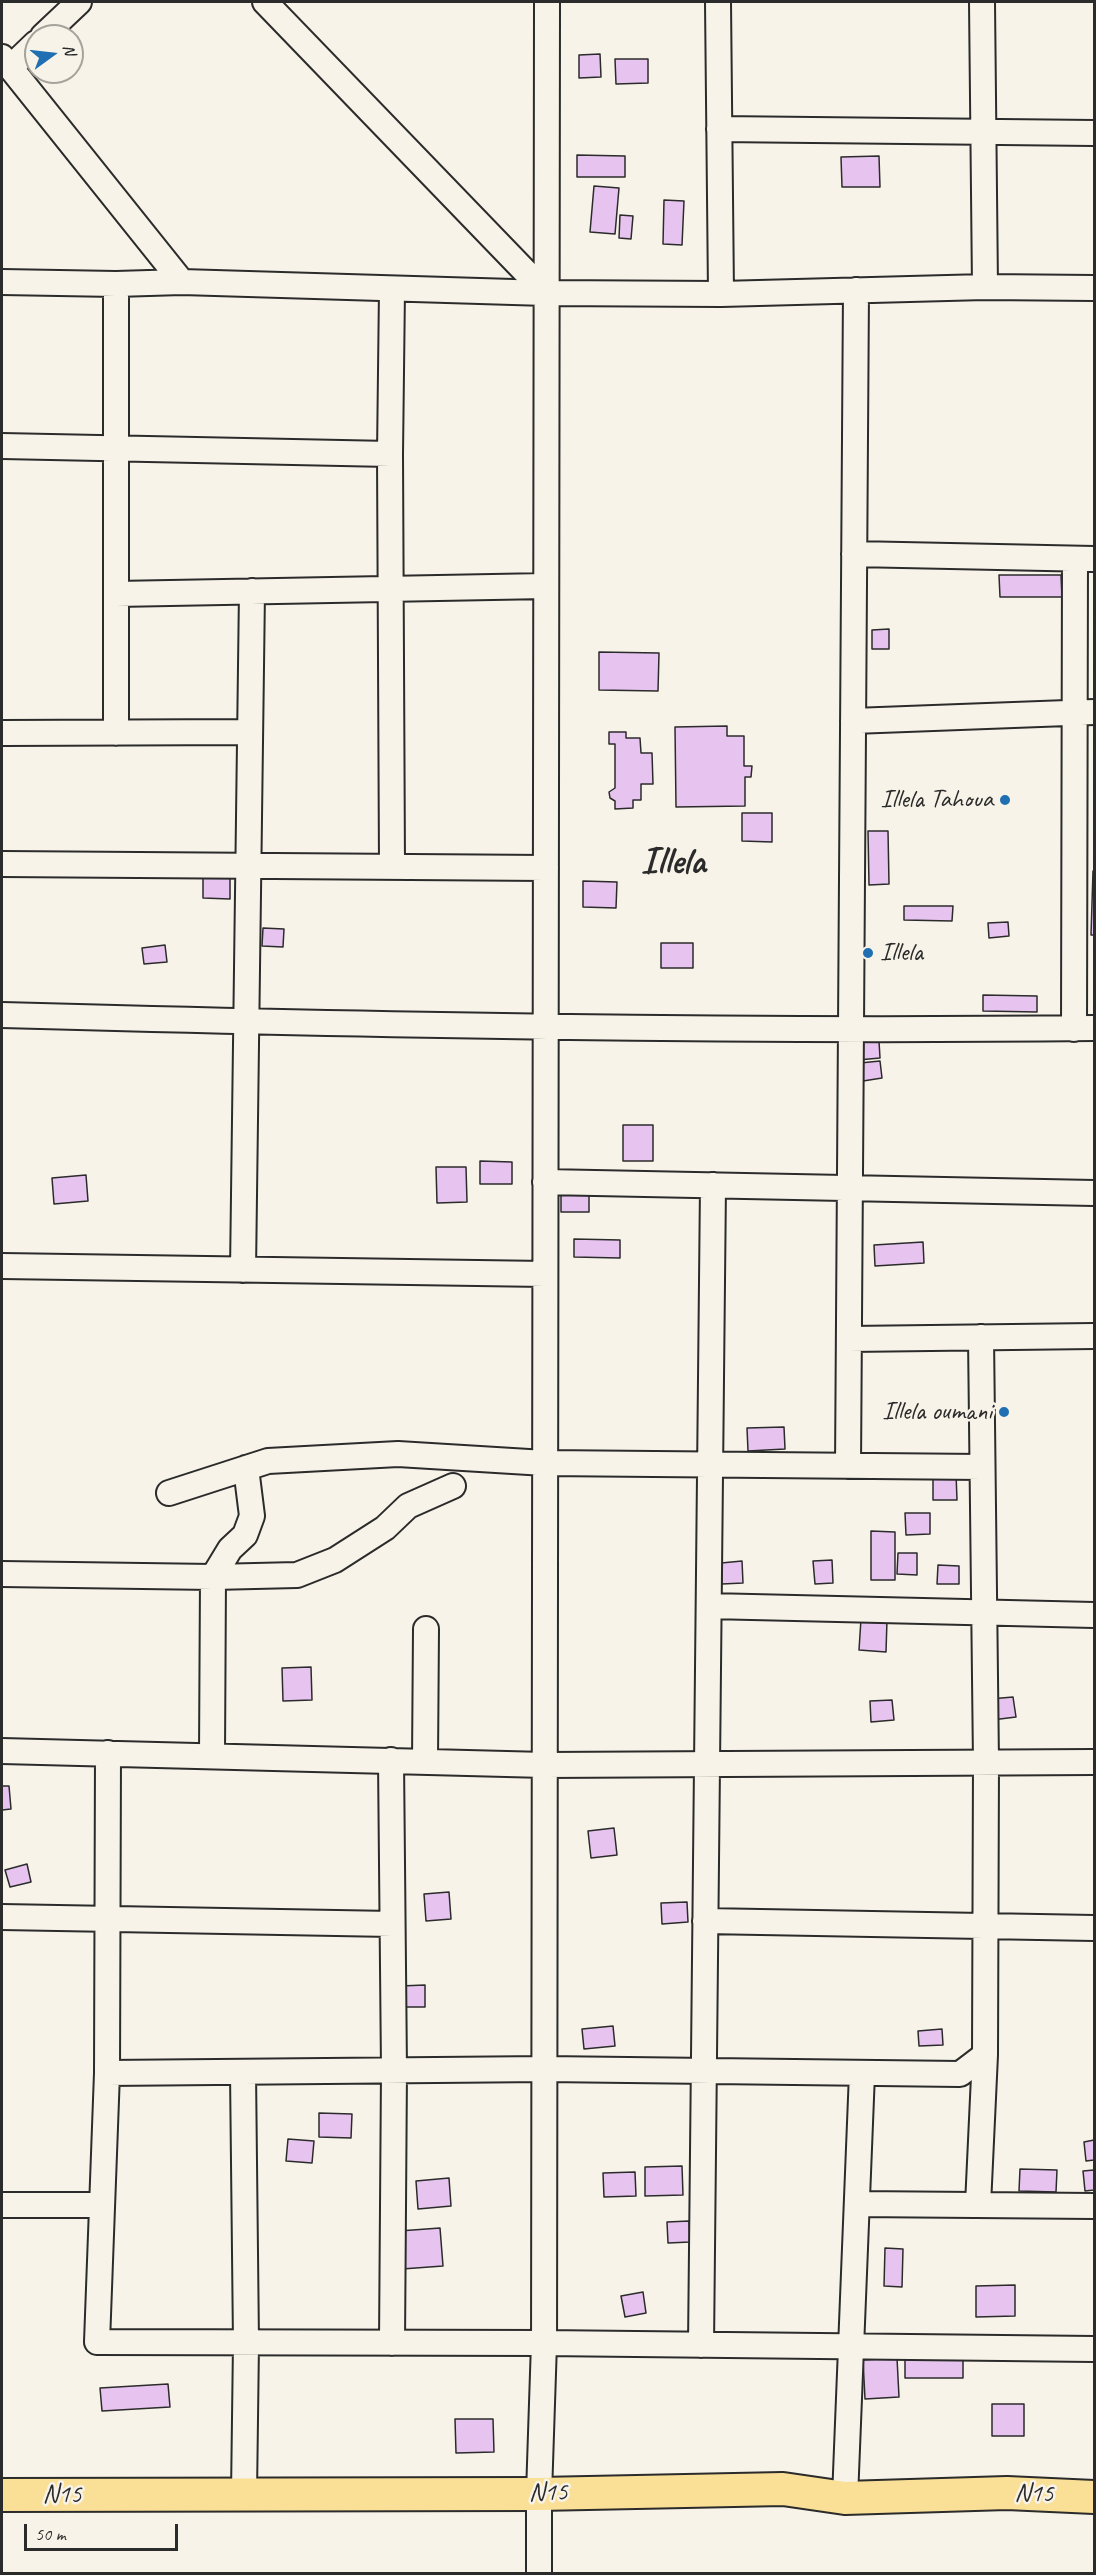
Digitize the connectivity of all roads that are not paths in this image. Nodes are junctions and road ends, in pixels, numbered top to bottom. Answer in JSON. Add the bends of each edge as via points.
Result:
{"nodes":[{"id":1,"x":79,"y":2,"type":"edge"},
{"id":2,"x":265,"y":2,"type":"edge"},
{"id":3,"x":547,"y":2,"type":"edge"},
{"id":4,"x":718,"y":2,"type":"edge"},
{"id":5,"x":982,"y":2,"type":"edge"},
{"id":6,"x":56,"y":24,"type":"edge"},
{"id":7,"x":24,"y":51,"type":"edge"},
{"id":8,"x":6,"y":62,"type":"edge"},
{"id":9,"x":719,"y":129,"type":"junction"},
{"id":10,"x":984,"y":132,"type":"junction"},
{"id":11,"x":1095,"y":133,"type":"edge"},
{"id":12,"x":2,"y":282,"type":"edge"},
{"id":13,"x":182,"y":282,"type":"junction"},
{"id":14,"x":116,"y":284,"type":"junction"},
{"id":15,"x":985,"y":286,"type":"junction"},
{"id":16,"x":1095,"y":288,"type":"edge"},
{"id":17,"x":392,"y":290,"type":"junction"},
{"id":18,"x":856,"y":290,"type":"junction"},
{"id":19,"x":546,"y":292,"type":"junction"},
{"id":20,"x":722,"y":294,"type":"junction"},
{"id":21,"x":2,"y":446,"type":"edge"},
{"id":22,"x":116,"y":449,"type":"junction"},
{"id":23,"x":390,"y":454,"type":"junction"},
{"id":24,"x":854,"y":554,"type":"junction"},
{"id":25,"x":1085,"y":559,"type":"edge"},
{"id":26,"x":546,"y":586,"type":"junction"},
{"id":27,"x":391,"y":590,"type":"junction"},
{"id":28,"x":252,"y":591,"type":"junction"},
{"id":29,"x":116,"y":594,"type":"junction"},
{"id":30,"x":1085,"y":712,"type":"edge"},
{"id":31,"x":853,"y":721,"type":"junction"},
{"id":32,"x":250,"y":732,"type":"junction"},
{"id":33,"x":2,"y":733,"type":"edge"},
{"id":34,"x":116,"y":733,"type":"junction"},
{"id":35,"x":2,"y":864,"type":"edge"},
{"id":36,"x":248,"y":866,"type":"junction"},
{"id":37,"x":392,"y":867,"type":"junction"},
{"id":38,"x":546,"y":868,"type":"junction"},
{"id":39,"x":2,"y":1015,"type":"edge"},
{"id":40,"x":246,"y":1022,"type":"junction"},
{"id":41,"x":545,"y":1025,"type":"junction"},
{"id":42,"x":1084,"y":1028,"type":"edge"},
{"id":43,"x":851,"y":1031,"type":"junction"},
{"id":44,"x":545,"y":1182,"type":"junction"},
{"id":45,"x":713,"y":1185,"type":"junction"},
{"id":46,"x":850,"y":1188,"type":"junction"},
{"id":47,"x":1095,"y":1193,"type":"edge"},
{"id":48,"x":2,"y":1266,"type":"edge"},
{"id":49,"x":243,"y":1270,"type":"junction"},
{"id":50,"x":545,"y":1274,"type":"junction"},
{"id":51,"x":1095,"y":1336,"type":"edge"},
{"id":52,"x":981,"y":1337,"type":"junction"},
{"id":53,"x":849,"y":1339,"type":"junction"},
{"id":54,"x":545,"y":1463,"type":"junction"},
{"id":55,"x":710,"y":1465,"type":"junction"},
{"id":56,"x":848,"y":1466,"type":"junction"},
{"id":57,"x":982,"y":1467,"type":"junction"},
{"id":58,"x":246,"y":1468,"type":"junction"},
{"id":59,"x":453,"y":1486,"type":"dead end"},
{"id":60,"x":169,"y":1493,"type":"dead end"},
{"id":61,"x":2,"y":1574,"type":"edge"},
{"id":62,"x":213,"y":1577,"type":"junction"},
{"id":63,"x":709,"y":1606,"type":"junction"},
{"id":64,"x":984,"y":1612,"type":"junction"},
{"id":65,"x":1095,"y":1615,"type":"edge"},
{"id":66,"x":426,"y":1629,"type":"dead end"},
{"id":67,"x":2,"y":1751,"type":"edge"},
{"id":68,"x":108,"y":1753,"type":"junction"},
{"id":69,"x":212,"y":1755,"type":"junction"},
{"id":70,"x":391,"y":1760,"type":"junction"},
{"id":71,"x":425,"y":1761,"type":"junction"},
{"id":72,"x":986,"y":1762,"type":"junction"},
{"id":73,"x":1095,"y":1762,"type":"edge"},
{"id":74,"x":707,"y":1764,"type":"junction"},
{"id":75,"x":545,"y":1765,"type":"junction"},
{"id":76,"x":2,"y":1917,"type":"edge"},
{"id":77,"x":108,"y":1918,"type":"junction"},
{"id":78,"x":705,"y":1921,"type":"junction"},
{"id":79,"x":392,"y":1924,"type":"junction"},
{"id":80,"x":986,"y":1926,"type":"junction"},
{"id":81,"x":1095,"y":1928,"type":"edge"},
{"id":82,"x":985,"y":2055,"type":"junction"},
{"id":83,"x":544,"y":2069,"type":"junction"},
{"id":84,"x":394,"y":2070,"type":"junction"},
{"id":85,"x":704,"y":2071,"type":"junction"},
{"id":86,"x":243,"y":2072,"type":"junction"},
{"id":87,"x":107,"y":2073,"type":"junction"},
{"id":88,"x":862,"y":2073,"type":"junction"},
{"id":89,"x":857,"y":2204,"type":"junction"},
{"id":90,"x":2,"y":2205,"type":"edge"},
{"id":91,"x":102,"y":2205,"type":"junction"},
{"id":92,"x":978,"y":2205,"type":"junction"},
{"id":93,"x":1095,"y":2206,"type":"edge"},
{"id":94,"x":246,"y":2343,"type":"junction"},
{"id":95,"x":392,"y":2343,"type":"junction"},
{"id":96,"x":544,"y":2343,"type":"junction"},
{"id":97,"x":701,"y":2345,"type":"junction"},
{"id":98,"x":852,"y":2346,"type":"junction"},
{"id":99,"x":1095,"y":2349,"type":"edge"},
{"id":100,"x":539,"y":2493,"type":"junction"},
{"id":101,"x":244,"y":2494,"type":"junction"},
{"id":102,"x":2,"y":2495,"type":"edge"},
{"id":103,"x":1095,"y":2497,"type":"edge"},
{"id":104,"x":845,"y":2498,"type":"junction"},
{"id":105,"x":539,"y":2574,"type":"edge"}],
"edges":[{"from":1,"to":6,"type":"street"},
{"from":2,"to":19,"type":"street"},
{"from":3,"to":19,"type":"street"},
{"from":4,"to":9,"type":"street"},
{"from":5,"to":10,"type":"street"},
{"from":7,"to":8,"type":"street"},
{"from":8,"to":13,"type":"street"},
{"from":9,"to":10,"type":"street"},
{"from":9,"to":20,"type":"street"},
{"from":10,"to":11,"type":"street"},
{"from":10,"to":15,"type":"street"},
{"from":12,"to":14,"type":"street"},
{"from":13,"to":14,"type":"street"},
{"from":13,"to":17,"type":"street"},
{"from":14,"to":22,"type":"street"},
{"from":15,"to":16,"type":"street"},
{"from":15,"to":18,"type":"street"},
{"from":17,"to":19,"type":"street"},
{"from":17,"to":23,"type":"street"},
{"from":18,"to":20,"type":"street"},
{"from":18,"to":24,"type":"street"},
{"from":19,"to":20,"type":"street"},
{"from":19,"to":26,"type":"street"},
{"from":21,"to":22,"type":"street"},
{"from":22,"to":23,"type":"street"},
{"from":22,"to":29,"type":"street"},
{"from":23,"to":27,"type":"street"},
{"from":24,"to":25,"type":"street"},
{"from":24,"to":31,"type":"street"},
{"from":25,"to":30,"type":"street"},
{"from":26,"to":27,"type":"street"},
{"from":26,"to":38,"type":"street"},
{"from":27,"to":28,"type":"street"},
{"from":27,"to":37,"type":"street"},
{"from":28,"to":29,"type":"street"},
{"from":28,"to":32,"type":"street"},
{"from":29,"to":34,"type":"street"},
{"from":30,"to":31,"type":"street"},
{"from":30,"to":42,"type":"street"},
{"from":31,"to":43,"type":"street"},
{"from":32,"to":34,"type":"street"},
{"from":32,"to":36,"type":"street"},
{"from":33,"to":34,"type":"street"},
{"from":35,"to":36,"type":"street"},
{"from":36,"to":37,"type":"street"},
{"from":36,"to":40,"type":"street"},
{"from":37,"to":38,"type":"street"},
{"from":38,"to":41,"type":"street"},
{"from":39,"to":40,"type":"street"},
{"from":40,"to":41,"type":"street"},
{"from":40,"to":49,"type":"street"},
{"from":41,"to":43,"type":"street"},
{"from":41,"to":44,"type":"street"},
{"from":42,"to":43,"type":"street"},
{"from":43,"to":46,"type":"street"},
{"from":44,"to":45,"type":"street"},
{"from":44,"to":50,"type":"street"},
{"from":45,"to":46,"type":"street"},
{"from":45,"to":55,"type":"street"},
{"from":46,"to":47,"type":"street"},
{"from":46,"to":53,"type":"street"},
{"from":48,"to":49,"type":"street"},
{"from":49,"to":50,"type":"street"},
{"from":50,"to":54,"type":"street"},
{"from":51,"to":52,"type":"street"},
{"from":52,"to":53,"type":"street"},
{"from":52,"to":57,"type":"street"},
{"from":53,"to":56,"type":"street"},
{"from":54,"to":55,"type":"street"},
{"from":54,"to":58,"type":"street","via":[[398,1454],[268,1461]]},
{"from":54,"to":75,"type":"street"},
{"from":55,"to":56,"type":"street"},
{"from":55,"to":63,"type":"street"},
{"from":56,"to":57,"type":"street"},
{"from":57,"to":64,"type":"street"},
{"from":58,"to":60,"type":"street"},
{"from":58,"to":62,"type":"street","via":[[252,1516],[245,1535],[230,1549]]},
{"from":59,"to":62,"type":"street","via":[[408,1506],[385,1528],[335,1560],[297,1575]]},
{"from":61,"to":62,"type":"street"},
{"from":62,"to":69,"type":"street"},
{"from":63,"to":64,"type":"street"},
{"from":63,"to":74,"type":"street"},
{"from":64,"to":65,"type":"street"},
{"from":64,"to":72,"type":"street"},
{"from":66,"to":71,"type":"street"},
{"from":67,"to":68,"type":"street"},
{"from":68,"to":69,"type":"street"},
{"from":68,"to":77,"type":"street"},
{"from":69,"to":70,"type":"street"},
{"from":70,"to":71,"type":"street"},
{"from":70,"to":79,"type":"street"},
{"from":71,"to":75,"type":"street"},
{"from":72,"to":73,"type":"street"},
{"from":72,"to":74,"type":"street"},
{"from":72,"to":80,"type":"street"},
{"from":74,"to":75,"type":"street"},
{"from":74,"to":78,"type":"street"},
{"from":75,"to":83,"type":"street"},
{"from":76,"to":77,"type":"street"},
{"from":77,"to":79,"type":"street"},
{"from":77,"to":87,"type":"street"},
{"from":78,"to":80,"type":"street"},
{"from":78,"to":85,"type":"street"},
{"from":79,"to":84,"type":"street"},
{"from":80,"to":81,"type":"street"},
{"from":80,"to":82,"type":"street"},
{"from":82,"to":88,"type":"street","via":[[960,2074]]},
{"from":82,"to":92,"type":"street"},
{"from":83,"to":84,"type":"street"},
{"from":83,"to":85,"type":"street"},
{"from":83,"to":96,"type":"street"},
{"from":84,"to":86,"type":"street"},
{"from":84,"to":95,"type":"street"},
{"from":85,"to":88,"type":"street"},
{"from":85,"to":97,"type":"street"},
{"from":86,"to":87,"type":"street"},
{"from":86,"to":94,"type":"street"},
{"from":87,"to":91,"type":"street"},
{"from":88,"to":89,"type":"street"},
{"from":89,"to":92,"type":"street"},
{"from":89,"to":98,"type":"street"},
{"from":90,"to":91,"type":"street"},
{"from":91,"to":94,"type":"street","via":[[97,2342]]},
{"from":92,"to":93,"type":"street"},
{"from":94,"to":95,"type":"street"},
{"from":94,"to":101,"type":"street"},
{"from":95,"to":96,"type":"street"},
{"from":96,"to":97,"type":"street"},
{"from":96,"to":100,"type":"street"},
{"from":97,"to":98,"type":"street"},
{"from":98,"to":99,"type":"street"},
{"from":98,"to":104,"type":"street"},
{"from":100,"to":101,"type":"main road","name":"N15"},
{"from":100,"to":104,"type":"main road","name":"N15","via":[[783,2489]]},
{"from":100,"to":105,"type":"street"},
{"from":101,"to":102,"type":"main road","name":"N15"},
{"from":103,"to":104,"type":"main road","name":"N15","via":[[1007,2493]]}]}
